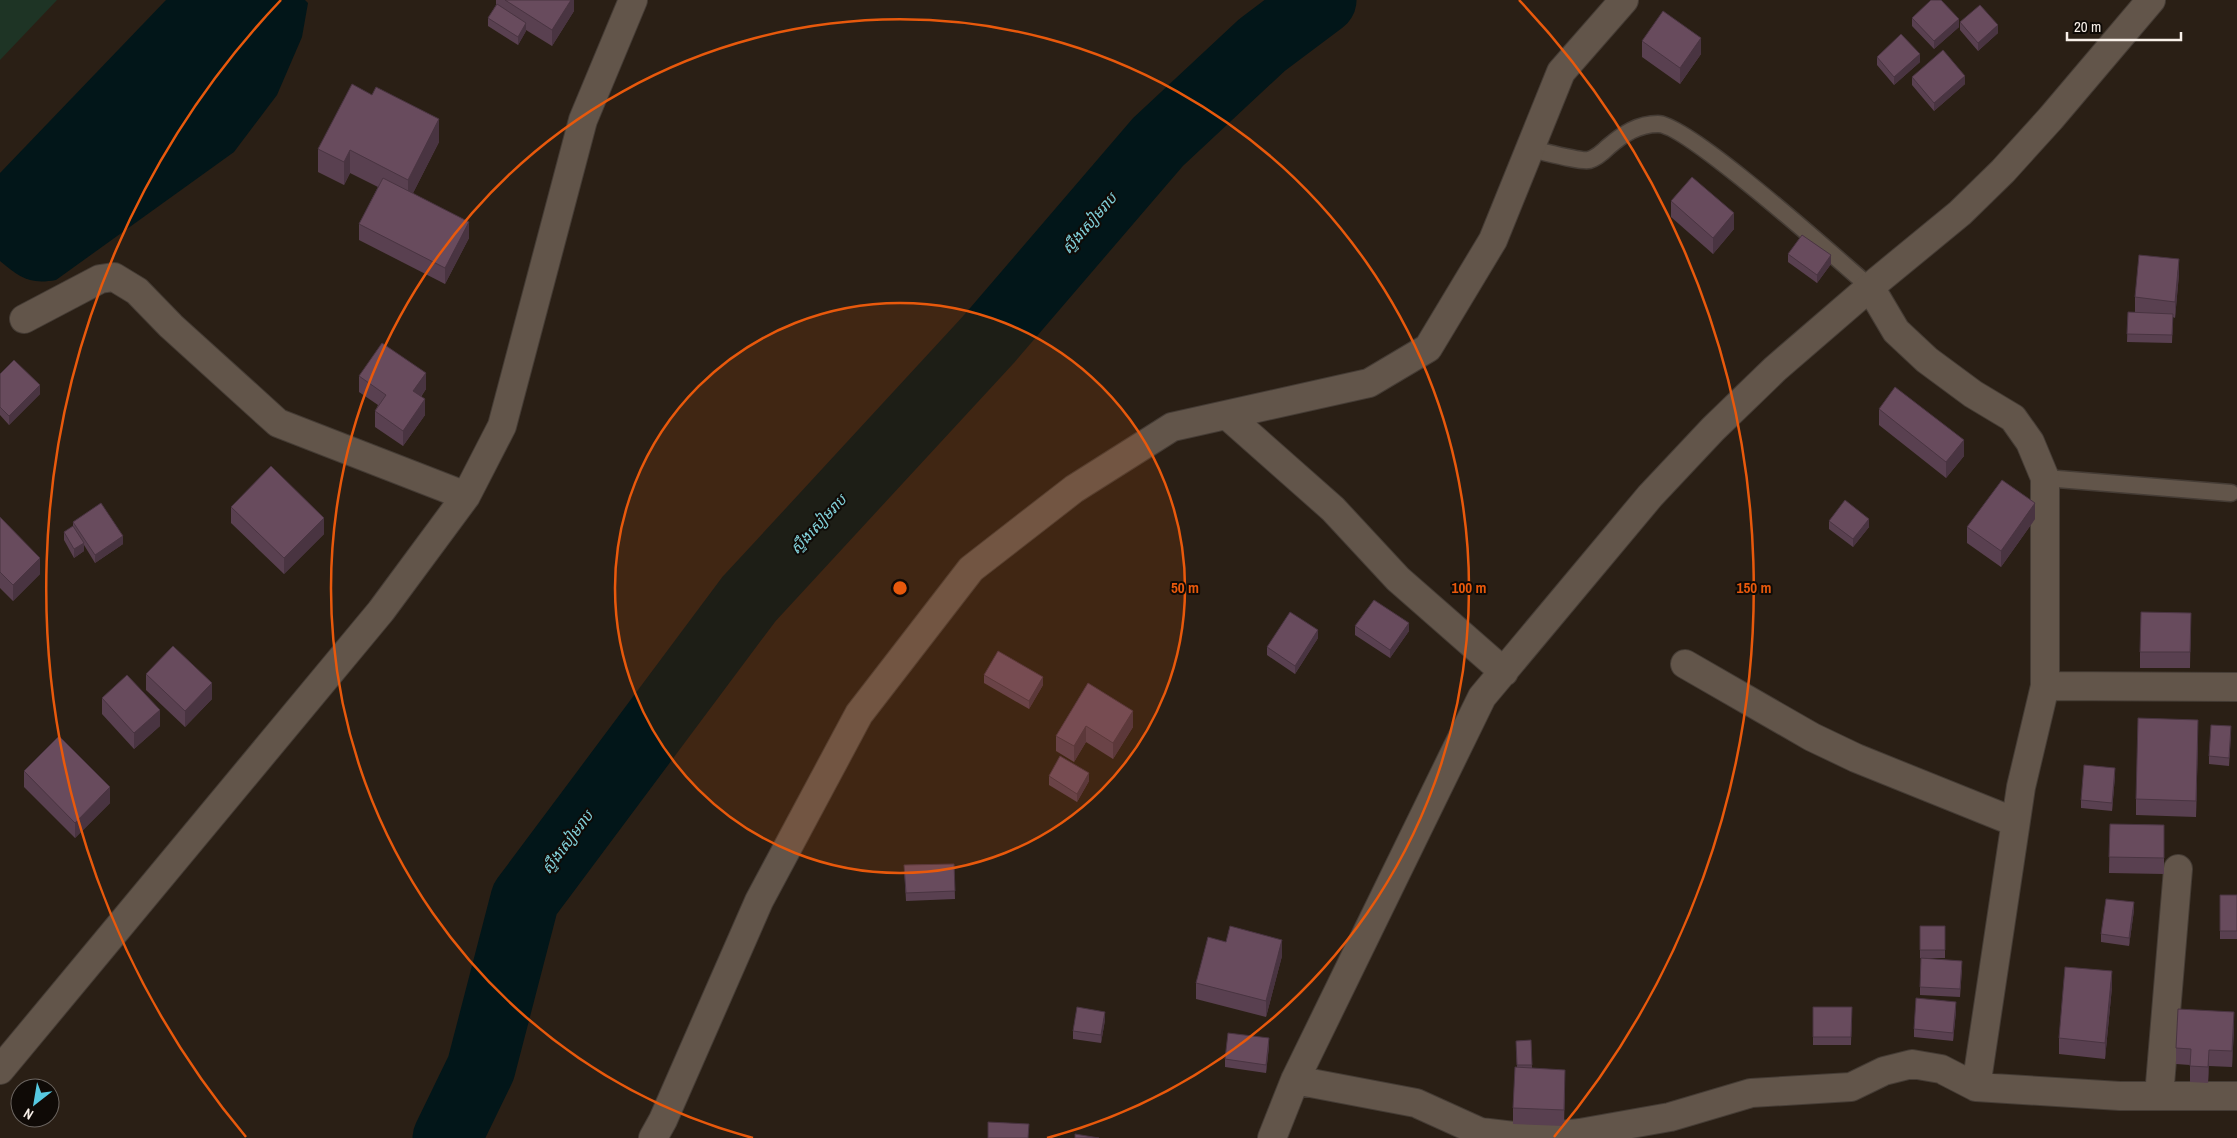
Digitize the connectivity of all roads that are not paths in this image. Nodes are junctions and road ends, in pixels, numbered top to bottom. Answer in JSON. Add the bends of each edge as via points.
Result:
{"nodes":[{"id":1,"x":633,"y":0,"type":"edge"},
{"id":2,"x":1624,"y":0,"type":"edge"},
{"id":3,"x":2152,"y":0,"type":"edge"},
{"id":4,"x":1530,"y":149,"type":"junction"},
{"id":5,"x":1870,"y":287,"type":"junction"},
{"id":6,"x":24,"y":319,"type":"dead end"},
{"id":7,"x":1228,"y":416,"type":"junction"},
{"id":8,"x":2045,"y":478,"type":"junction"},
{"id":9,"x":2231,"y":493,"type":"dead end"},
{"id":10,"x":466,"y":496,"type":"junction"},
{"id":11,"x":1684,"y":664,"type":"dead end"},
{"id":12,"x":1504,"y":672,"type":"junction"},
{"id":13,"x":2045,"y":686,"type":"junction"},
{"id":14,"x":2237,"y":687,"type":"edge"},
{"id":15,"x":2015,"y":822,"type":"junction"},
{"id":16,"x":2178,"y":868,"type":"dead end"},
{"id":17,"x":0,"y":1070,"type":"edge"},
{"id":18,"x":1295,"y":1080,"type":"junction"},
{"id":19,"x":1976,"y":1087,"type":"junction"},
{"id":20,"x":2160,"y":1096,"type":"junction"},
{"id":21,"x":2237,"y":1096,"type":"edge"},
{"id":22,"x":653,"y":1138,"type":"edge"},
{"id":23,"x":1272,"y":1138,"type":"edge"}],
"edges":[{"from":1,"to":10,"type":"street","via":[[583,120],[502,426]]},
{"from":2,"to":4,"type":"street","via":[[1561,72]]},
{"from":3,"to":5,"type":"street","via":[[2003,171],[1960,214]]},
{"from":4,"to":5,"type":"lane","via":[[1588,160],[1642,125],[1661,124],[1714,156]]},
{"from":4,"to":7,"type":"street","via":[[1493,240],[1428,348],[1369,383]]},
{"from":5,"to":8,"type":"street","via":[[1896,331],[1927,360],[2013,418],[2030,442]]},
{"from":5,"to":12,"type":"street","via":[[1713,428],[1650,496]]},
{"from":6,"to":10,"type":"street","via":[[100,278],[114,277],[137,291],[278,423]]},
{"from":7,"to":12,"type":"street","via":[[1333,509],[1398,579]]},
{"from":7,"to":22,"type":"street","via":[[1172,427],[1074,489],[971,569],[859,714],[758,901]]},
{"from":8,"to":9,"type":"lane"},
{"from":8,"to":13,"type":"street"},
{"from":10,"to":17,"type":"street","via":[[382,611]]},
{"from":11,"to":15,"type":"street","via":[[1812,737]]},
{"from":12,"to":18,"type":"street","via":[[1482,697]]},
{"from":13,"to":14,"type":"street"},
{"from":13,"to":15,"type":"street"},
{"from":15,"to":19,"type":"street"},
{"from":16,"to":20,"type":"street"},
{"from":18,"to":19,"type":"street","via":[[1416,1104],[1480,1132],[1532,1138],[1670,1117],[1751,1093],[1851,1087],[1884,1071],[1912,1064],[1941,1069]]},
{"from":18,"to":23,"type":"street"},
{"from":19,"to":20,"type":"street"},
{"from":20,"to":21,"type":"street"}]}
